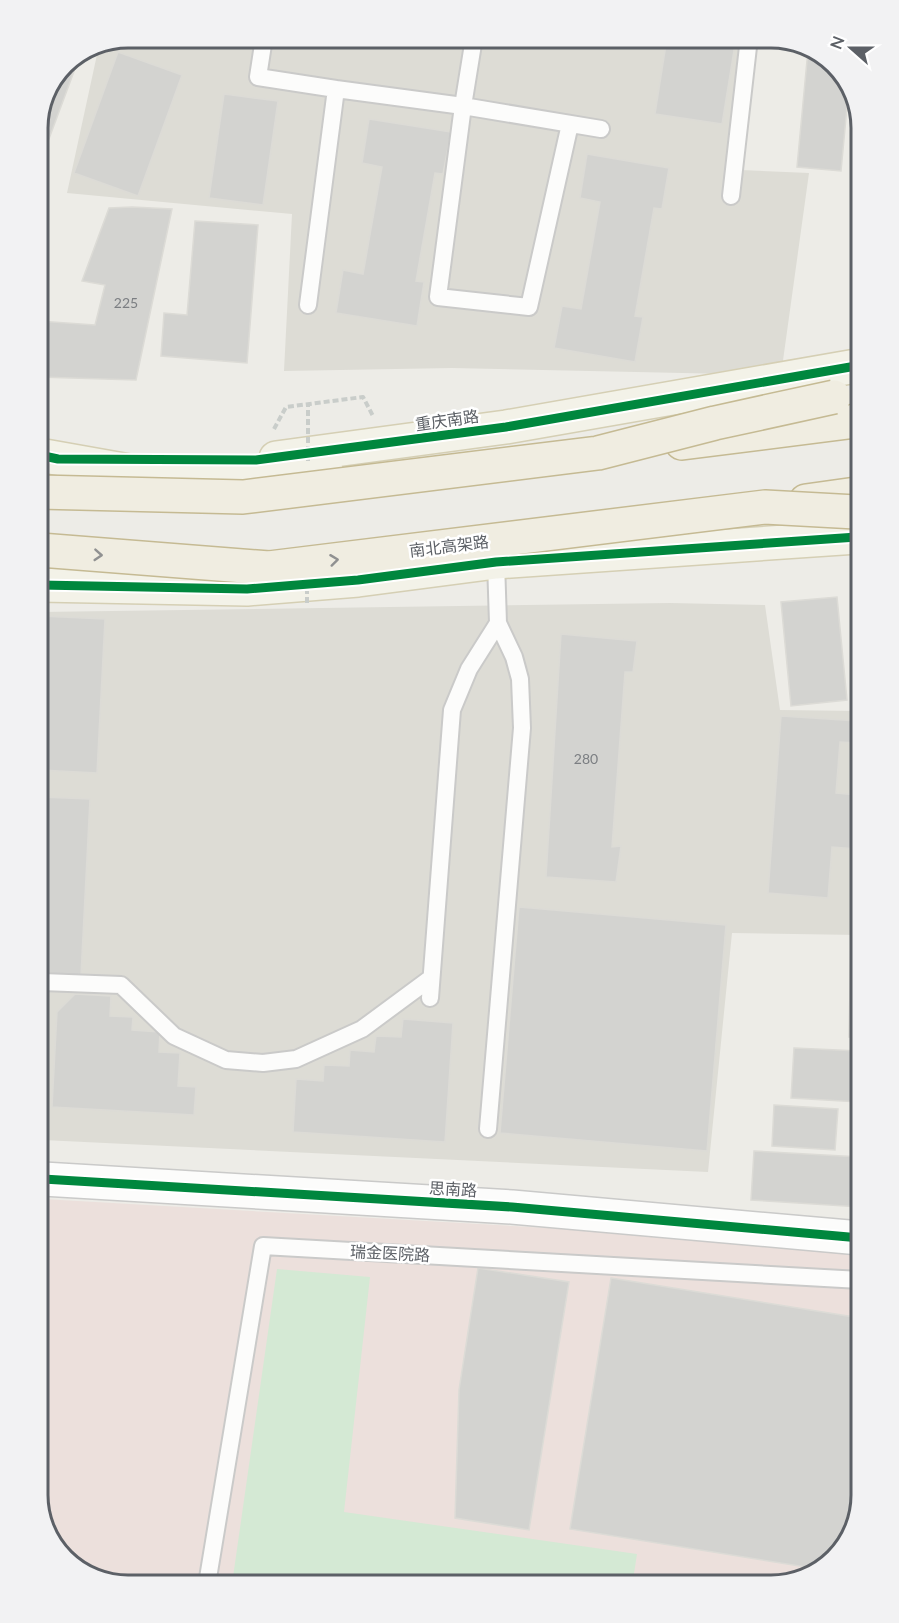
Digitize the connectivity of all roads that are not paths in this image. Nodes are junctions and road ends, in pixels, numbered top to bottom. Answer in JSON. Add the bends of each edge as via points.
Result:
{"nodes":[{"id":1,"x":262,"y":48,"type":"edge"},
{"id":2,"x":472,"y":48,"type":"edge"},
{"id":3,"x":748,"y":48,"type":"edge"},
{"id":4,"x":336,"y":89,"type":"junction"},
{"id":5,"x":463,"y":106,"type":"junction"},
{"id":6,"x":570,"y":124,"type":"junction"},
{"id":7,"x":601,"y":129,"type":"dead end"},
{"id":8,"x":731,"y":196,"type":"dead end"},
{"id":9,"x":308,"y":305,"type":"dead end"},
{"id":10,"x":851,"y":367,"type":"edge"},
{"id":11,"x":851,"y":394,"type":"edge"},
{"id":12,"x":851,"y":410,"type":"edge"},
{"id":13,"x":851,"y":422,"type":"edge"},
{"id":14,"x":598,"y":453,"type":"junction"},
{"id":15,"x":49,"y":457,"type":"edge"},
{"id":16,"x":48,"y":492,"type":"edge"},
{"id":17,"x":851,"y":495,"type":"edge"},
{"id":18,"x":851,"y":503,"type":"edge"},
{"id":19,"x":765,"y":507,"type":"junction"},
{"id":20,"x":851,"y":512,"type":"edge"},
{"id":21,"x":851,"y":537,"type":"edge"},
{"id":22,"x":48,"y":551,"type":"edge"},
{"id":23,"x":496,"y":562,"type":"junction"},
{"id":24,"x":48,"y":585,"type":"edge"},
{"id":25,"x":498,"y":623,"type":"junction"},
{"id":26,"x":431,"y":978,"type":"junction"},
{"id":27,"x":48,"y":982,"type":"edge"},
{"id":28,"x":430,"y":998,"type":"dead end"},
{"id":29,"x":488,"y":1129,"type":"dead end"},
{"id":30,"x":48,"y":1179,"type":"edge"},
{"id":31,"x":851,"y":1237,"type":"edge"},
{"id":32,"x":851,"y":1279,"type":"edge"},
{"id":33,"x":208,"y":1575,"type":"edge"}],
"edges":[{"from":1,"to":4,"type":"lane","via":[[258,77]]},
{"from":2,"to":5,"type":"lane"},
{"from":3,"to":8,"type":"lane"},
{"from":4,"to":5,"type":"lane"},
{"from":4,"to":9,"type":"lane"},
{"from":5,"to":6,"type":"lane"},
{"from":5,"to":6,"type":"lane","via":[[438,297],[529,307]]},
{"from":6,"to":7,"type":"lane"},
{"from":10,"to":15,"type":"main road","name":"重庆南路","via":[[506,427],[256,460]]},
{"from":11,"to":14,"type":"highway","bridge":true},
{"from":12,"to":15,"type":"main road","name":"重庆南路","via":[[594,450],[342,475],[164,477]]},
{"from":13,"to":14,"type":"highway","bridge":true},
{"from":14,"to":16,"type":"highway","bridge":true,"via":[[243,497]]},
{"from":17,"to":19,"type":"highway","name":"南北高架路","bridge":true},
{"from":18,"to":23,"type":"main road","via":[[597,540]]},
{"from":19,"to":20,"type":"highway","bridge":true},
{"from":22,"to":19,"type":"highway","name":"南北高架路","one_way":true,"bridge":true,"via":[[269,568]]},
{"from":21,"to":23,"type":"main road"},
{"from":23,"to":24,"type":"main road","via":[[358,580],[247,589]]},
{"from":23,"to":25,"type":"lane"},
{"from":25,"to":26,"type":"lane","via":[[469,669],[452,710]]},
{"from":25,"to":29,"type":"lane","via":[[520,679],[522,728]]},
{"from":26,"to":27,"type":"lane","via":[[362,1029],[296,1059],[263,1063],[226,1060],[174,1036],[122,985]]},
{"from":26,"to":28,"type":"lane"},
{"from":30,"to":31,"type":"street","name":"思南路","via":[[513,1208]]},
{"from":32,"to":33,"type":"lane","name":"瑞金医院路","via":[[263,1246]]}]}
